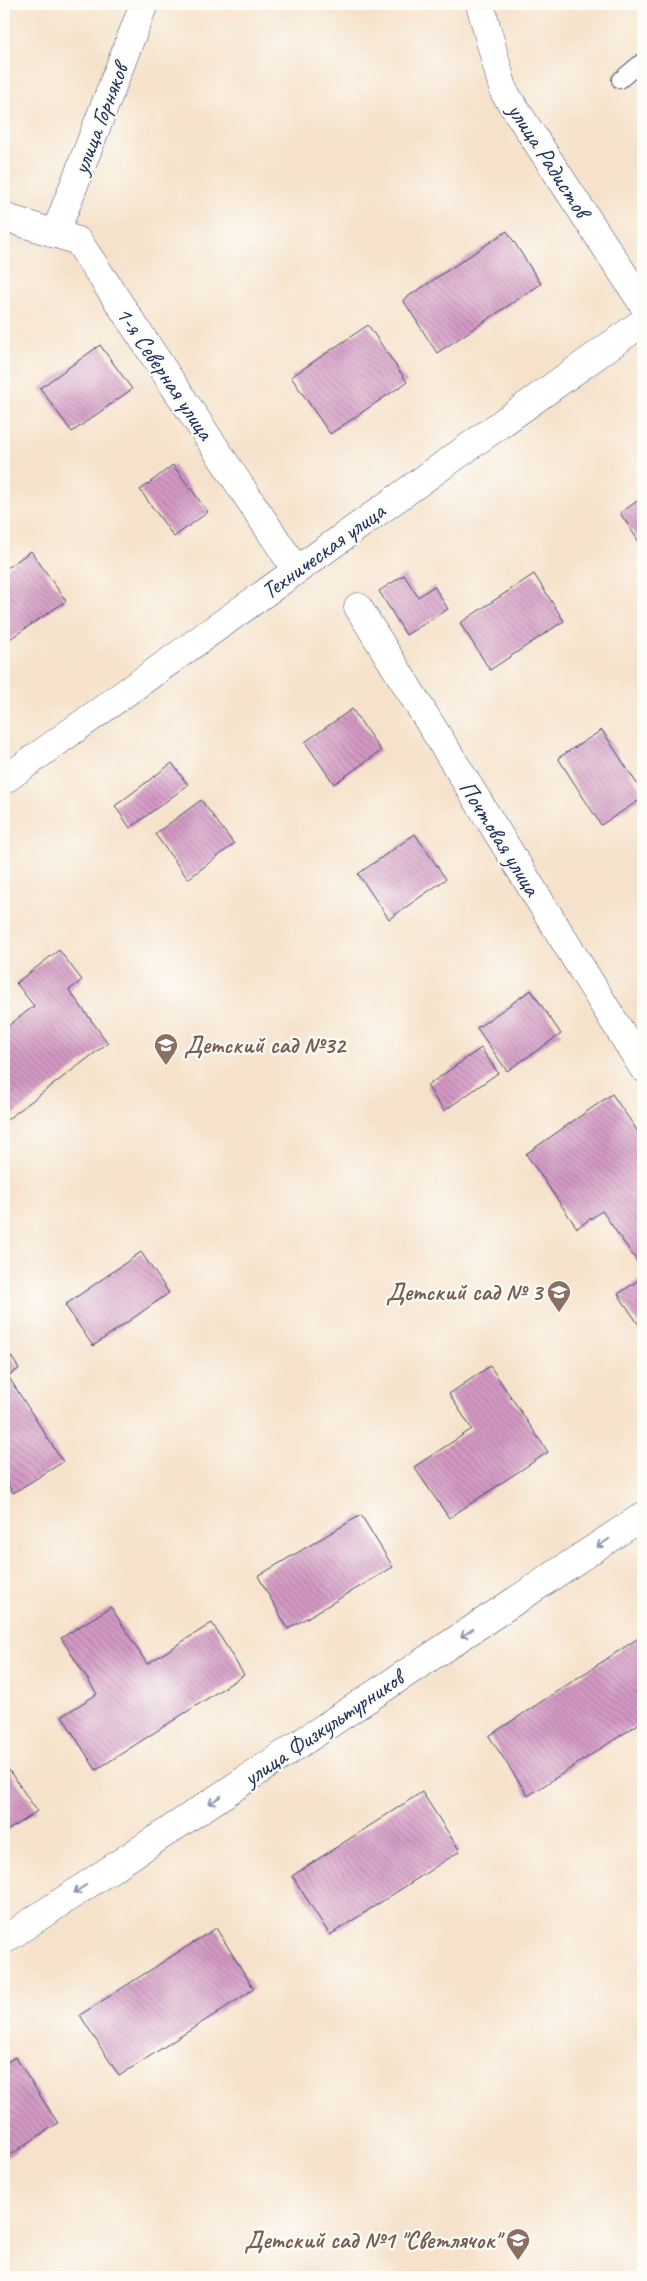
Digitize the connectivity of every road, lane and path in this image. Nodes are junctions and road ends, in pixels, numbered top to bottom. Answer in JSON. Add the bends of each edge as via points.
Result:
{"nodes":[{"id":1,"x":144,"y":4,"type":"edge"},
{"id":2,"x":480,"y":4,"type":"edge"},
{"id":3,"x":643,"y":61,"type":"edge"},
{"id":4,"x":620,"y":80,"type":"dead end"},
{"id":5,"x":4,"y":217,"type":"edge"},
{"id":6,"x":55,"y":234,"type":"junction"},
{"id":7,"x":643,"y":304,"type":"edge"},
{"id":8,"x":643,"y":322,"type":"edge"},
{"id":9,"x":296,"y":570,"type":"junction"},
{"id":10,"x":358,"y":607,"type":"dead end"},
{"id":11,"x":4,"y":780,"type":"edge"},
{"id":12,"x":643,"y":1068,"type":"edge"},
{"id":13,"x":643,"y":1516,"type":"edge"},
{"id":14,"x":4,"y":1940,"type":"edge"}],
"edges":[{"from":1,"to":6,"type":"street","name":"улица Горняков"},
{"from":2,"to":7,"type":"street","name":"улица Радистов","via":[[504,92]]},
{"from":3,"to":4,"type":"lane"},
{"from":5,"to":6,"type":"street","name":"1-я Северная улица"},
{"from":6,"to":9,"type":"street","name":"1-я Северная улица","via":[[78,241]]},
{"from":8,"to":9,"type":"street","name":"Техническая улица"},
{"from":9,"to":11,"type":"street","name":"Техническая улица"},
{"from":10,"to":12,"type":"street","name":"Почтовая улица"},
{"from":13,"to":14,"type":"street","name":"улица Физкультурников","one_way":true}]}
